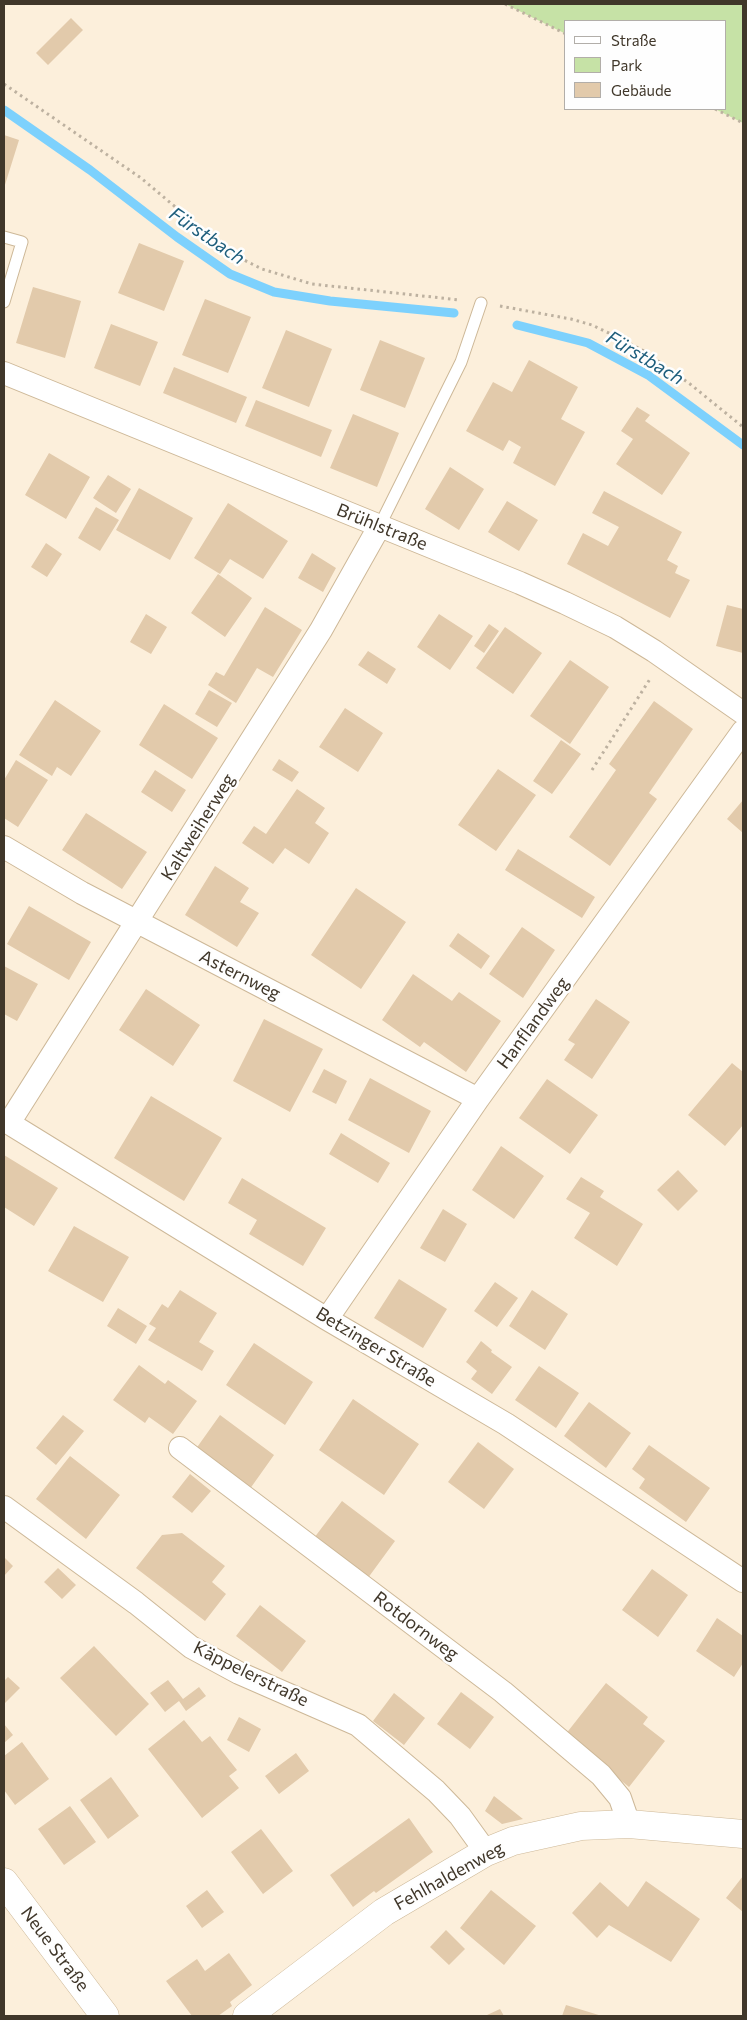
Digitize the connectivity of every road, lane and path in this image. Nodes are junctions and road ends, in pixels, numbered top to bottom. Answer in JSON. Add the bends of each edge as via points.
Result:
{"nodes":[{"id":1,"x":505,"y":4,"type":"edge"},
{"id":2,"x":564,"y":33,"type":"edge"},
{"id":3,"x":4,"y":84,"type":"edge"},
{"id":4,"x":717,"y":110,"type":"edge"},
{"id":5,"x":743,"y":123,"type":"edge"},
{"id":6,"x":4,"y":237,"type":"edge"},
{"id":7,"x":4,"y":302,"type":"edge"},
{"id":8,"x":481,"y":303,"type":"junction"},
{"id":9,"x":4,"y":373,"type":"edge"},
{"id":10,"x":743,"y":427,"type":"edge"},
{"id":11,"x":379,"y":527,"type":"junction"},
{"id":12,"x":664,"y":657,"type":"junction"},
{"id":13,"x":743,"y":713,"type":"edge"},
{"id":14,"x":743,"y":730,"type":"edge"},
{"id":15,"x":592,"y":770,"type":"dead end"},
{"id":16,"x":4,"y":847,"type":"edge"},
{"id":17,"x":137,"y":922,"type":"junction"},
{"id":18,"x":478,"y":1099,"type":"junction"},
{"id":19,"x":6,"y":1121,"type":"edge"},
{"id":20,"x":327,"y":1319,"type":"junction"},
{"id":21,"x":180,"y":1448,"type":"dead end"},
{"id":22,"x":4,"y":1507,"type":"edge"},
{"id":23,"x":743,"y":1581,"type":"edge"},
{"id":24,"x":629,"y":1824,"type":"junction"},
{"id":25,"x":743,"y":1834,"type":"edge"},
{"id":26,"x":486,"y":1852,"type":"junction"},
{"id":27,"x":4,"y":1882,"type":"edge"},
{"id":28,"x":105,"y":2016,"type":"edge"},
{"id":29,"x":247,"y":2016,"type":"edge"}],
"edges":[{"from":1,"to":2,"type":"path"},
{"from":3,"to":8,"type":"path","via":[[116,160],[240,258],[262,269],[312,284]]},
{"from":4,"to":5,"type":"path"},
{"from":6,"to":7,"type":"lane","via":[[22,242]]},
{"from":8,"to":10,"type":"path","via":[[592,325],[644,351]]},
{"from":8,"to":11,"type":"lane","via":[[461,362]]},
{"from":9,"to":11,"type":"street","name":"Brühlstraße"},
{"from":11,"to":12,"type":"street","name":"Brühlstraße","via":[[565,603],[615,627]]},
{"from":11,"to":17,"type":"street","name":"Kaltweiherweg","via":[[321,630]]},
{"from":12,"to":13,"type":"street","name":"Brühlstraße"},
{"from":12,"to":15,"type":"path"},
{"from":14,"to":18,"type":"street","name":"Hanflandweg"},
{"from":16,"to":17,"type":"street","name":"Asternweg"},
{"from":17,"to":18,"type":"street","name":"Asternweg"},
{"from":17,"to":19,"type":"street","name":"Kaltweiherweg"},
{"from":18,"to":20,"type":"street","name":"Hanflandweg"},
{"from":19,"to":20,"type":"street","name":"Betzinger Straße"},
{"from":20,"to":23,"type":"street","name":"Betzinger Straße","via":[[530,1439]]},
{"from":21,"to":24,"type":"street","name":"Rotdornweg","via":[[503,1692],[601,1775],[620,1798]]},
{"from":22,"to":26,"type":"street","name":"Käppelerstraße","via":[[191,1647],[239,1673],[358,1725],[436,1791],[460,1816]]},
{"from":24,"to":25,"type":"street","name":"Fehlhaldenweg"},
{"from":24,"to":26,"type":"street","name":"Fehlhaldenweg","via":[[581,1826],[514,1841]]},
{"from":26,"to":29,"type":"street","name":"Fehlhaldenweg","via":[[384,1912]]},
{"from":27,"to":28,"type":"street","name":"Neue Straße"}]}
